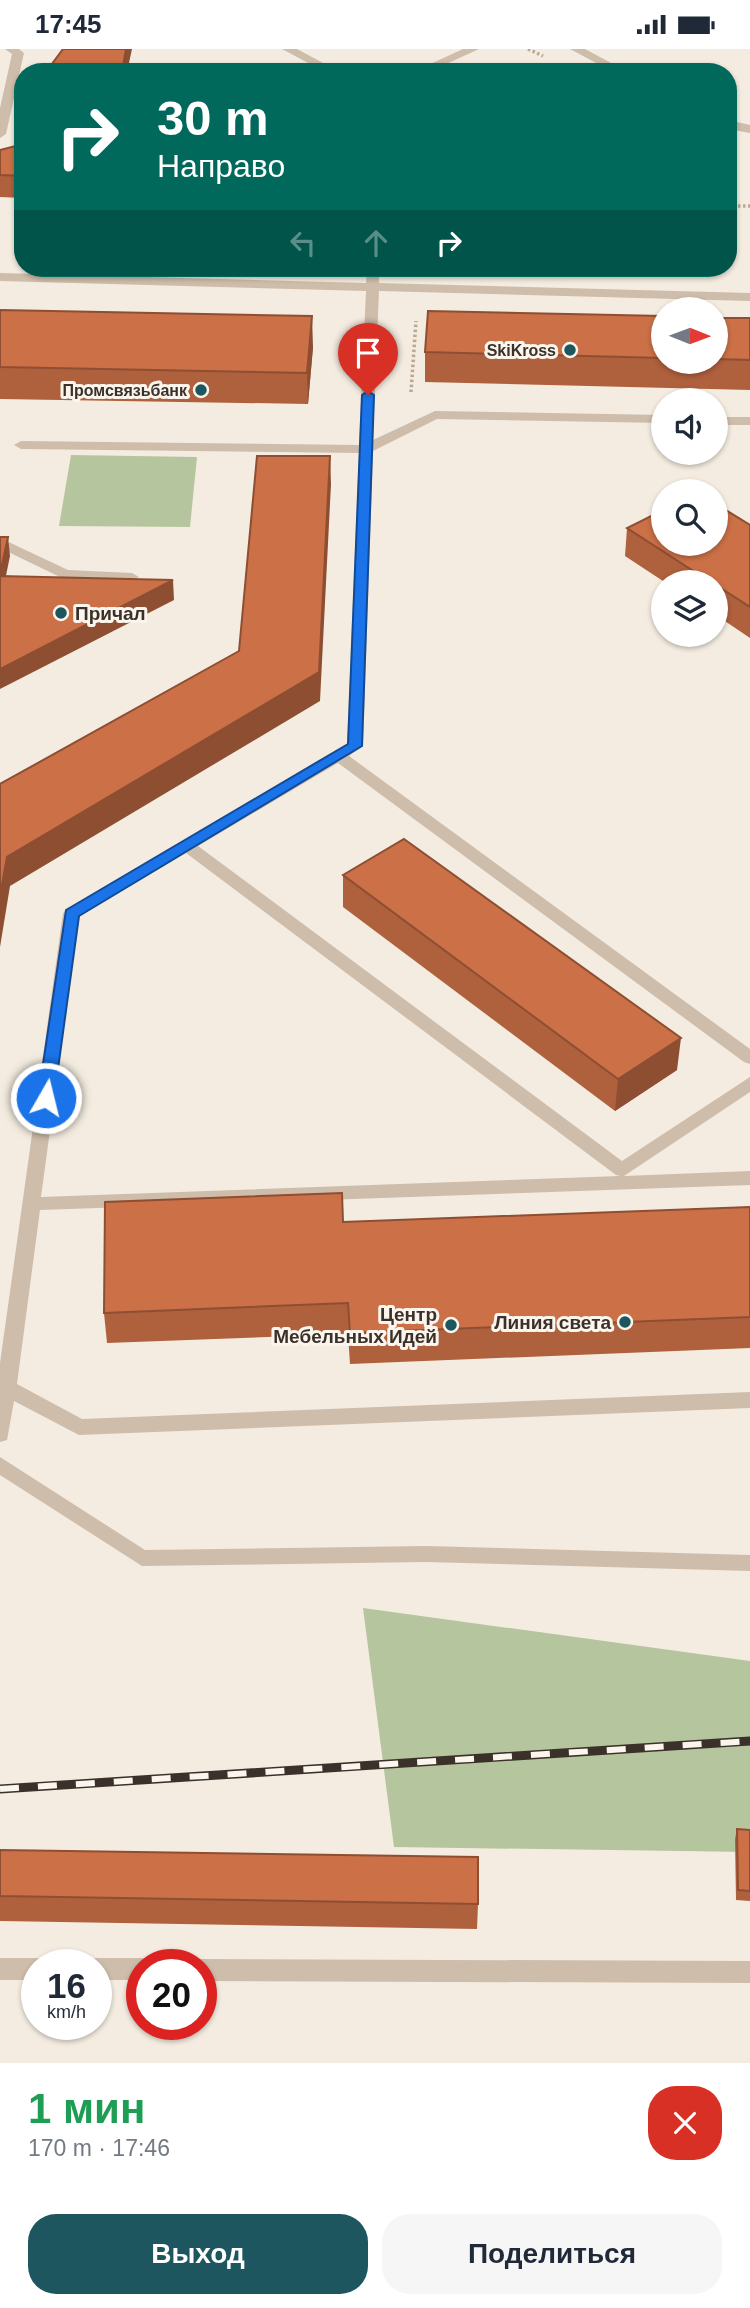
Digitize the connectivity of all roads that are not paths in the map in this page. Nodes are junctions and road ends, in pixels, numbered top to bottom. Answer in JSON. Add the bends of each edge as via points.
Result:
{"nodes":[{"id":1,"x":10,"y":49,"type":"edge"},
{"id":2,"x":288,"y":49,"type":"edge"},
{"id":3,"x":473,"y":49,"type":"edge"},
{"id":4,"x":576,"y":49,"type":"edge"},
{"id":5,"x":16,"y":63,"type":"edge"},
{"id":6,"x":316,"y":63,"type":"edge"},
{"id":7,"x":440,"y":63,"type":"edge"},
{"id":8,"x":604,"y":63,"type":"edge"},
{"id":9,"x":14,"y":71,"type":"edge"},
{"id":10,"x":0,"y":134,"type":"edge"},
{"id":11,"x":0,"y":277,"type":"edge"},
{"id":12,"x":373,"y":277,"type":"edge"},
{"id":13,"x":372,"y":287,"type":"junction"},
{"id":14,"x":750,"y":297,"type":"edge"},
{"id":15,"x":651,"y":419,"type":"edge"},
{"id":16,"x":728,"y":421,"type":"edge"},
{"id":17,"x":750,"y":421,"type":"edge"},
{"id":18,"x":21,"y":445,"type":"dead end"},
{"id":19,"x":366,"y":449,"type":"junction"},
{"id":20,"x":0,"y":543,"type":"edge"},
{"id":21,"x":132,"y":577,"type":"edge"},
{"id":22,"x":338,"y":755,"type":"junction"},
{"id":23,"x":186,"y":845,"type":"junction"},
{"id":24,"x":750,"y":1058,"type":"edge"},
{"id":25,"x":750,"y":1083,"type":"edge"},
{"id":26,"x":750,"y":1178,"type":"edge"},
{"id":27,"x":32,"y":1204,"type":"junction"},
{"id":28,"x":3,"y":1387,"type":"edge"},
{"id":29,"x":750,"y":1400,"type":"edge"},
{"id":30,"x":0,"y":1434,"type":"edge"},
{"id":31,"x":0,"y":1465,"type":"edge"},
{"id":32,"x":750,"y":1563,"type":"edge"},
{"id":33,"x":0,"y":1969,"type":"edge"},
{"id":34,"x":21,"y":1969,"type":"edge"},
{"id":35,"x":217,"y":1970,"type":"edge"},
{"id":36,"x":750,"y":1972,"type":"edge"}],
"edges":[{"from":1,"to":5,"type":"street","via":[[18,53]]},
{"from":2,"to":6,"type":"street"},
{"from":3,"to":7,"type":"street"},
{"from":4,"to":8,"type":"street"},
{"from":9,"to":10,"type":"street"},
{"from":11,"to":13,"type":"street"},
{"from":12,"to":13,"type":"street"},
{"from":13,"to":14,"type":"street"},
{"from":13,"to":19,"type":"street"},
{"from":15,"to":19,"type":"street","via":[[435,415]]},
{"from":16,"to":17,"type":"street"},
{"from":18,"to":19,"type":"street"},
{"from":19,"to":22,"type":"street","via":[[355,746]]},
{"from":20,"to":21,"type":"street","via":[[65,574]]},
{"from":22,"to":23,"type":"street"},
{"from":22,"to":24,"type":"street"},
{"from":23,"to":25,"type":"street","via":[[622,1170]]},
{"from":23,"to":27,"type":"street","via":[[71,913]]},
{"from":26,"to":27,"type":"street"},
{"from":27,"to":28,"type":"street"},
{"from":28,"to":29,"type":"street","via":[[79,1427]]},
{"from":28,"to":30,"type":"street"},
{"from":31,"to":32,"type":"street","via":[[142,1558],[426,1554]]},
{"from":33,"to":34,"type":"street"},
{"from":35,"to":36,"type":"street"}]}
